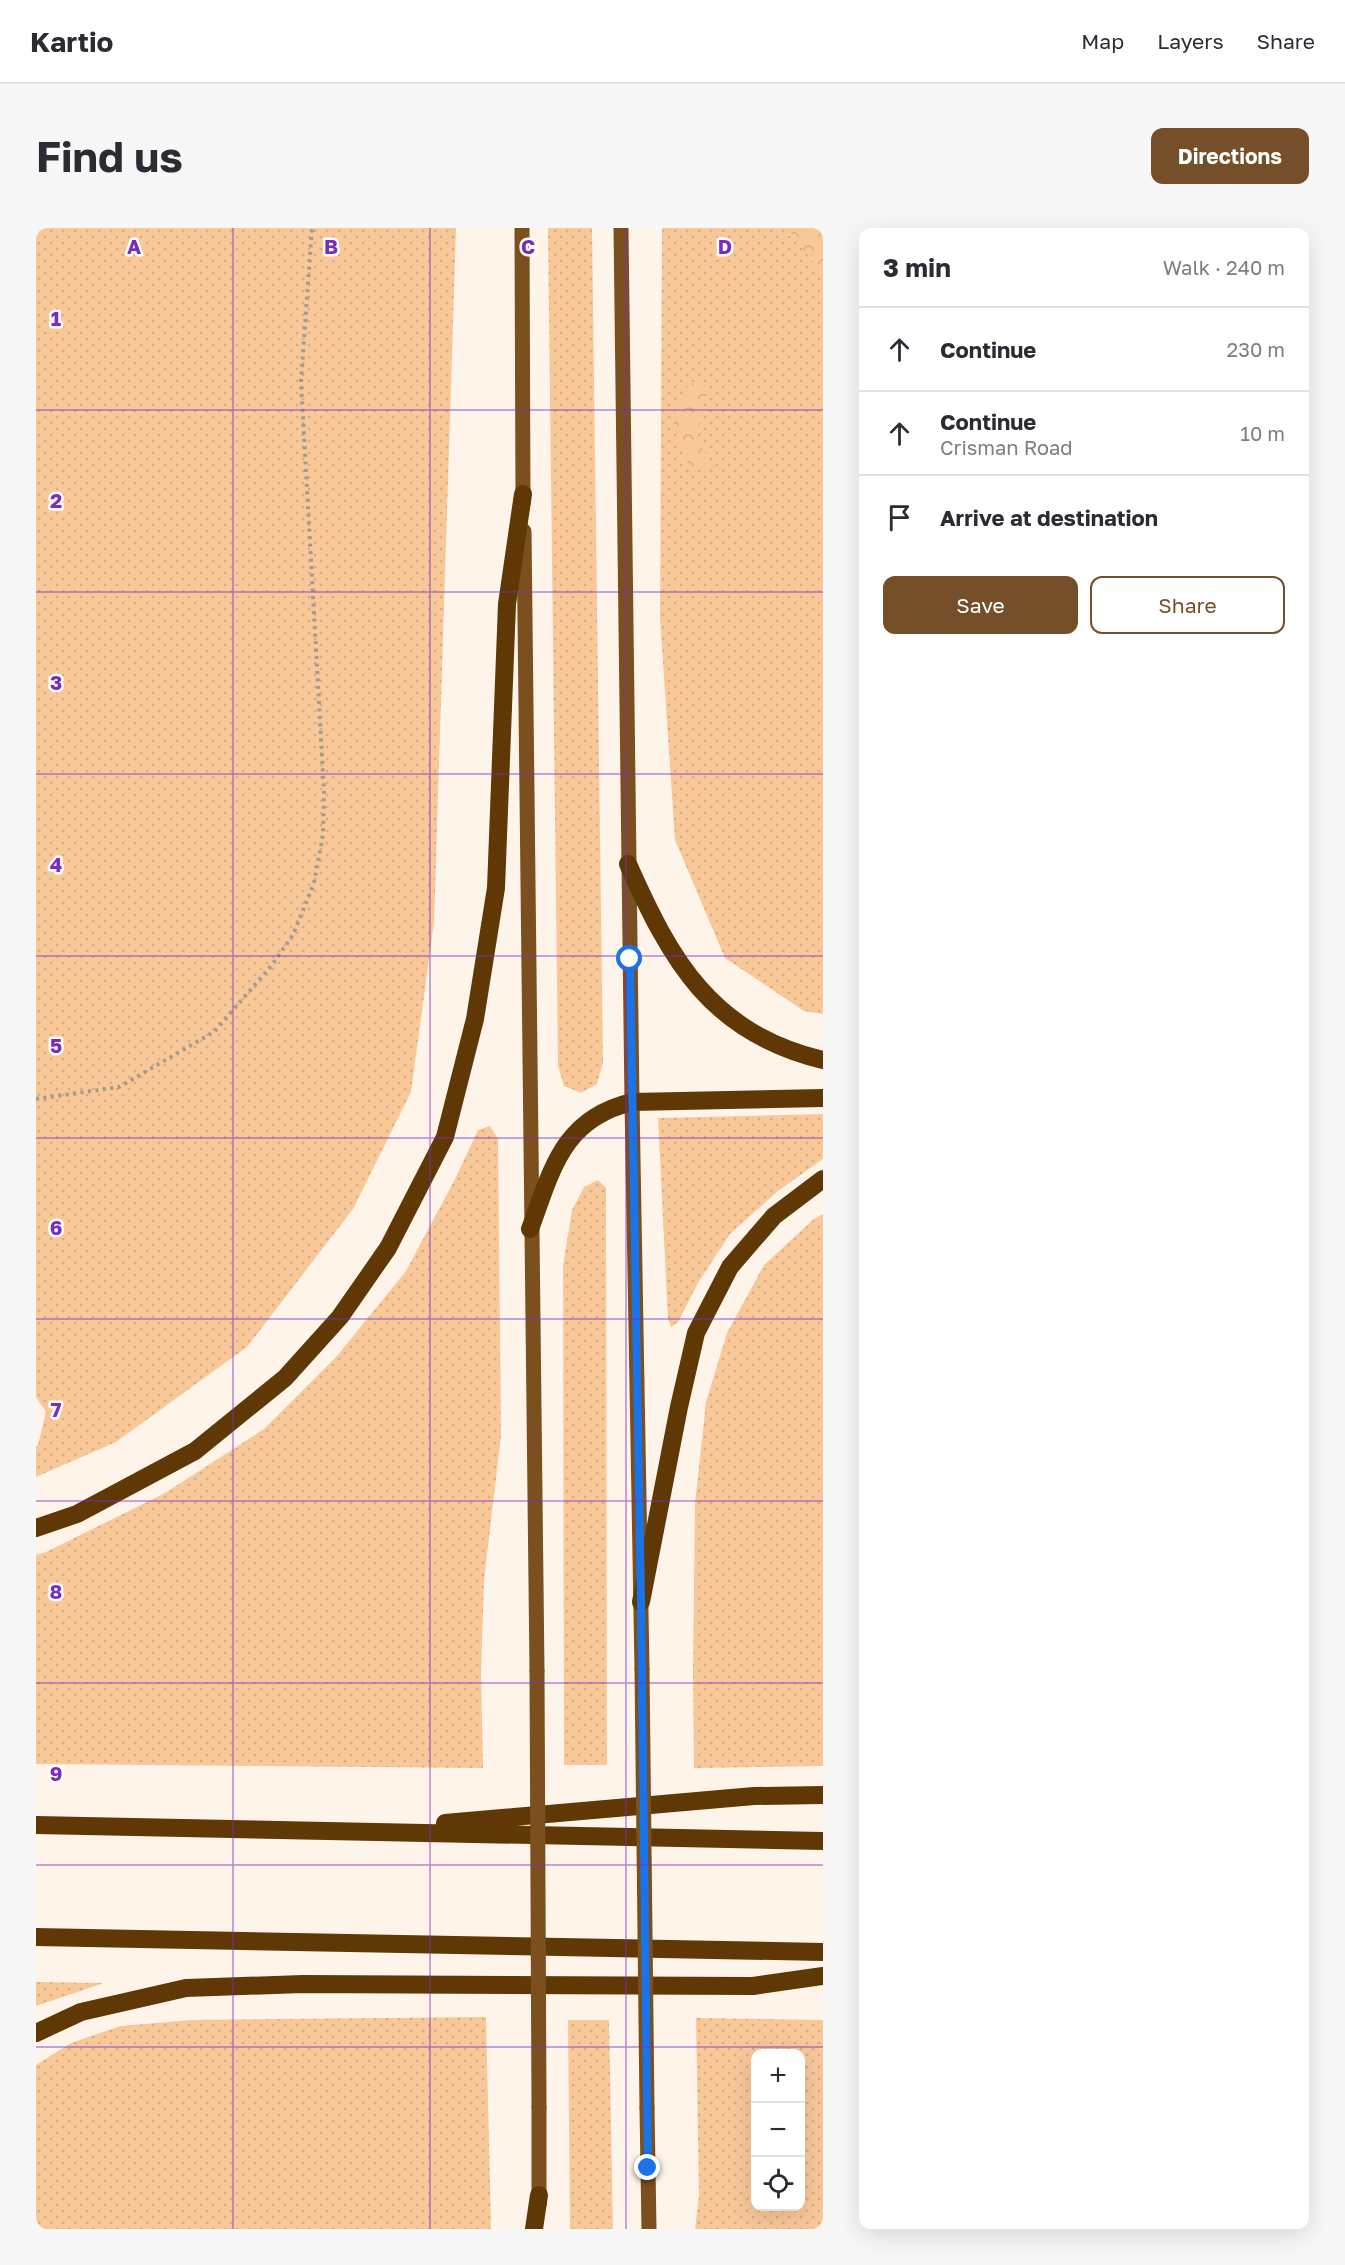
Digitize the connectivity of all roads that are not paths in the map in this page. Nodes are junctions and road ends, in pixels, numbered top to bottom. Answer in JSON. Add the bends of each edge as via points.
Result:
{"nodes":[{"id":1,"x":522,"y":228,"type":"edge"},
{"id":2,"x":621,"y":228,"type":"edge"},
{"id":3,"x":523,"y":494,"type":"junction"},
{"id":4,"x":628,"y":864,"type":"junction"},
{"id":5,"x":823,"y":1060,"type":"edge"},
{"id":6,"x":823,"y":1098,"type":"edge"},
{"id":7,"x":632,"y":1102,"type":"junction"},
{"id":8,"x":823,"y":1179,"type":"edge"},
{"id":9,"x":530,"y":1229,"type":"junction"},
{"id":10,"x":36,"y":1528,"type":"edge"},
{"id":11,"x":641,"y":1602,"type":"junction"},
{"id":12,"x":823,"y":1796,"type":"edge"},
{"id":13,"x":36,"y":1825,"type":"edge"},
{"id":14,"x":350,"y":1831,"type":"junction"},
{"id":15,"x":823,"y":1841,"type":"edge"},
{"id":16,"x":36,"y":1937,"type":"edge"},
{"id":17,"x":823,"y":1952,"type":"edge"},
{"id":18,"x":823,"y":1976,"type":"edge"},
{"id":19,"x":36,"y":2033,"type":"edge"},
{"id":20,"x":539,"y":2194,"type":"junction"},
{"id":21,"x":534,"y":2229,"type":"edge"},
{"id":22,"x":540,"y":2229,"type":"edge"},
{"id":23,"x":649,"y":2229,"type":"edge"}],
"edges":[{"from":1,"to":3,"type":"main road"},
{"from":2,"to":4,"type":"main road"},
{"from":3,"to":9,"type":"main road"},
{"from":3,"to":10,"type":"highway","via":[[507,604],[496,888],[476,1019],[445,1137],[388,1248],[340,1317],[285,1378],[195,1451],[77,1514]]},
{"from":4,"to":5,"type":"highway","via":[[669,949],[702,992],[719,1009],[763,1038]]},
{"from":4,"to":7,"type":"main road"},
{"from":6,"to":7,"type":"highway"},
{"from":7,"to":9,"type":"highway","via":[[586,1122],[562,1148]]},
{"from":7,"to":11,"type":"main road"},
{"from":8,"to":11,"type":"highway","via":[[774,1216],[730,1267],[696,1333]]},
{"from":9,"to":20,"type":"main road","bridge":true},
{"from":11,"to":23,"type":"main road","bridge":true},
{"from":12,"to":14,"type":"highway","via":[[754,1796]]},
{"from":13,"to":14,"type":"highway"},
{"from":14,"to":15,"type":"highway"},
{"from":16,"to":17,"type":"highway"},
{"from":18,"to":19,"type":"highway","via":[[753,1986],[303,1984],[186,1988],[81,2012]]},
{"from":20,"to":21,"type":"highway"},
{"from":20,"to":22,"type":"main road"}]}
